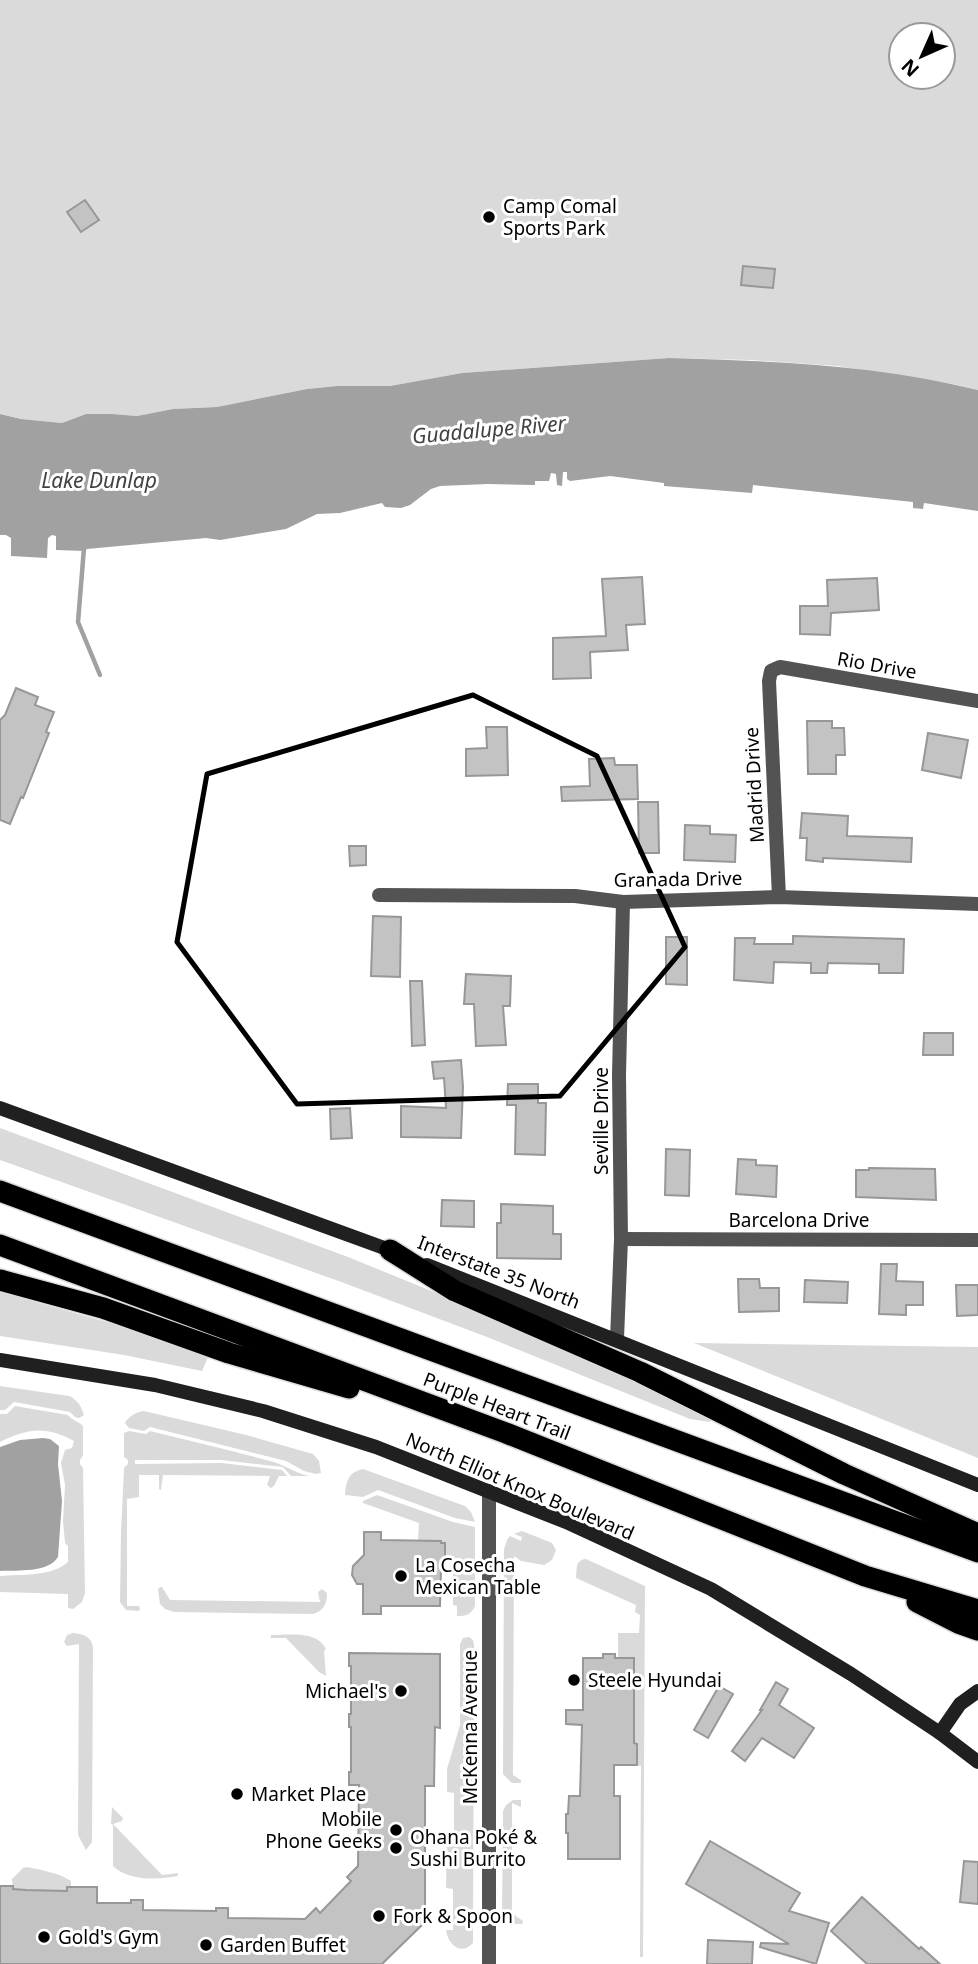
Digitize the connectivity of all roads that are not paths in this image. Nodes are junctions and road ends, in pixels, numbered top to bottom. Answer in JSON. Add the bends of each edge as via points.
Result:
{"nodes":[{"id":1,"x":771,"y":671,"type":"joint"},
{"id":2,"x":978,"y":701,"type":"edge"},
{"id":3,"x":379,"y":895,"type":"dead end"},
{"id":4,"x":779,"y":897,"type":"junction"},
{"id":5,"x":622,"y":902,"type":"junction"},
{"id":6,"x":978,"y":904,"type":"edge"},
{"id":7,"x":0,"y":1108,"type":"edge"},
{"id":8,"x":0,"y":1191,"type":"edge"},
{"id":9,"x":621,"y":1239,"type":"junction"},
{"id":10,"x":978,"y":1240,"type":"edge"},
{"id":11,"x":0,"y":1245,"type":"edge"},
{"id":12,"x":390,"y":1250,"type":"junction"},
{"id":13,"x":0,"y":1280,"type":"edge"},
{"id":14,"x":617,"y":1339,"type":"junction"},
{"id":15,"x":0,"y":1360,"type":"edge"},
{"id":16,"x":506,"y":1433,"type":"junction"},
{"id":17,"x":978,"y":1485,"type":"edge"},
{"id":18,"x":489,"y":1491,"type":"junction"},
{"id":19,"x":978,"y":1534,"type":"edge"},
{"id":20,"x":978,"y":1552,"type":"edge"},
{"id":21,"x":865,"y":1576,"type":"junction"},
{"id":22,"x":978,"y":1610,"type":"edge"},
{"id":23,"x":978,"y":1630,"type":"edge"},
{"id":24,"x":978,"y":1691,"type":"edge"},
{"id":25,"x":940,"y":1733,"type":"junction"},
{"id":26,"x":978,"y":1762,"type":"edge"},
{"id":27,"x":489,"y":1964,"type":"edge"}],
"edges":[{"from":1,"to":2,"type":"street","name":"Rio Drive","via":[[780,667]]},
{"from":1,"to":4,"type":"street","name":"Madrid Drive"},
{"from":3,"to":5,"type":"street","name":"Granada Drive","via":[[575,896]]},
{"from":4,"to":5,"type":"street","name":"Granada Drive"},
{"from":4,"to":6,"type":"street","name":"Granada Drive"},
{"from":5,"to":9,"type":"street","name":"Seville Drive"},
{"from":7,"to":12,"type":"main road","name":"Interstate 35 North"},
{"from":8,"to":20,"type":"highway","name":"Purple Heart Trail"},
{"from":9,"to":10,"type":"street","name":"Barcelona Drive"},
{"from":9,"to":14,"type":"street","name":"Seville Drive"},
{"from":11,"to":16,"type":"highway","name":"Purple Heart Trail"},
{"from":12,"to":14,"type":"main road","name":"Interstate 35 North"},
{"from":12,"to":19,"type":"highway","via":[[455,1291],[640,1372],[844,1474]]},
{"from":13,"to":16,"type":"highway","via":[[103,1308],[229,1353]]},
{"from":14,"to":17,"type":"main road","name":"Interstate 35 North"},
{"from":15,"to":18,"type":"main road","name":"North Elliot Knox Boulevard","via":[[155,1385],[262,1411],[376,1447]]},
{"from":16,"to":21,"type":"highway","name":"Purple Heart Trail"},
{"from":18,"to":25,"type":"main road","name":"North Elliot Knox Boulevard","via":[[711,1590]]},
{"from":18,"to":27,"type":"street","name":"McKenna Avenue"},
{"from":21,"to":22,"type":"highway","name":"Purple Heart Trail"},
{"from":21,"to":23,"type":"highway"},
{"from":24,"to":25,"type":"main road","via":[[960,1704]]},
{"from":25,"to":26,"type":"main road","name":"North Elliot Knox Boulevard"}]}
